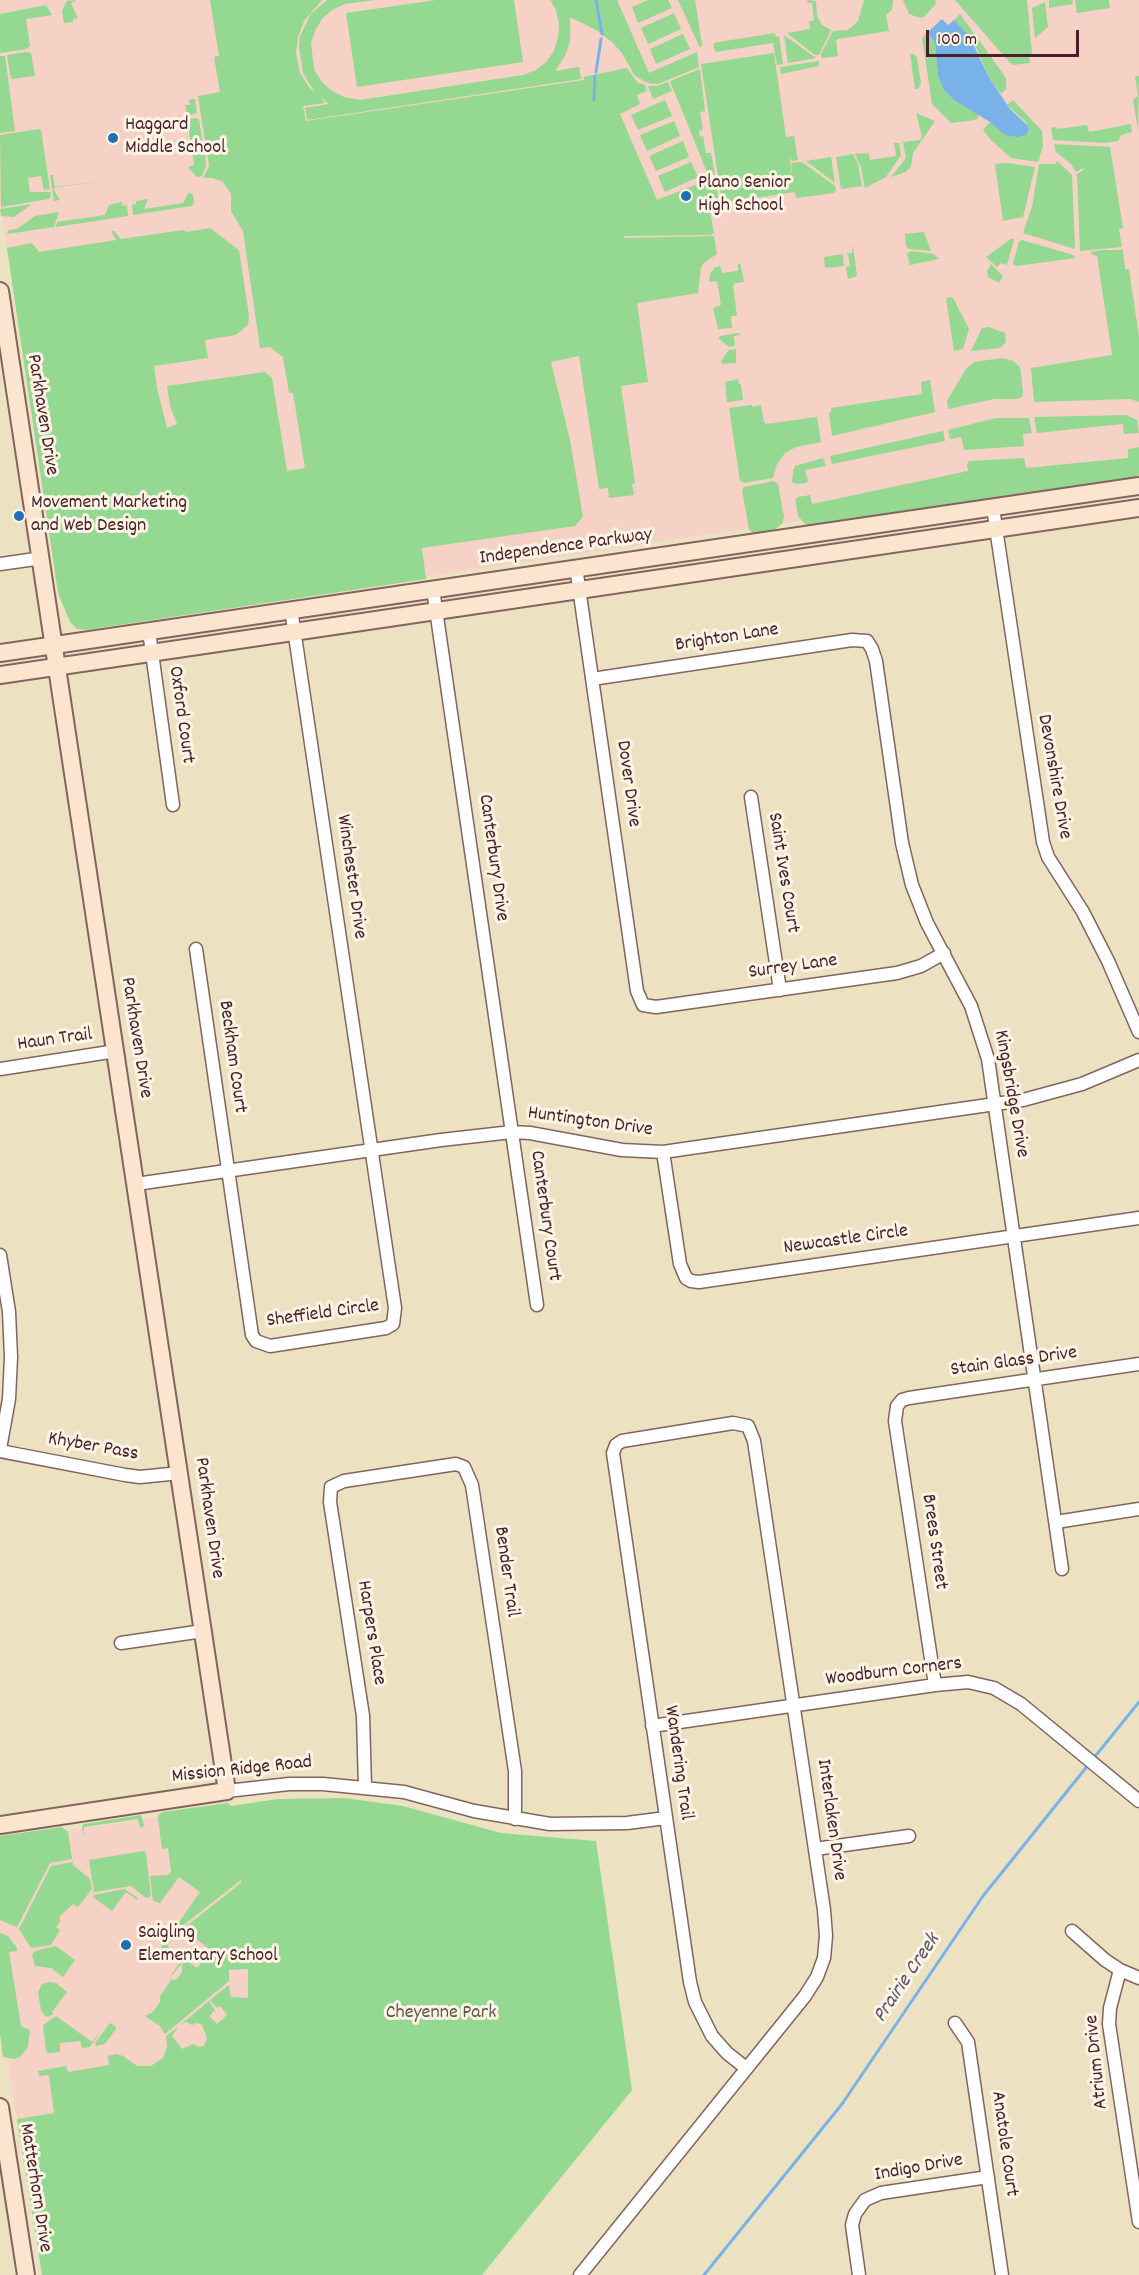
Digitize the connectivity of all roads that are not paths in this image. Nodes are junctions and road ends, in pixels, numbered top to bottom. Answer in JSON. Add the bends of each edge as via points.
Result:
{"nodes":[{"id":1,"x":0,"y":291,"type":"edge"},
{"id":2,"x":1139,"y":486,"type":"edge"},
{"id":3,"x":993,"y":508,"type":"junction"},
{"id":4,"x":1139,"y":508,"type":"edge"},
{"id":5,"x":996,"y":530,"type":"junction"},
{"id":6,"x":42,"y":558,"type":"junction"},
{"id":7,"x":0,"y":564,"type":"edge"},
{"id":8,"x":576,"y":567,"type":"junction"},
{"id":9,"x":433,"y":589,"type":"junction"},
{"id":10,"x":580,"y":590,"type":"junction"},
{"id":11,"x":291,"y":609,"type":"junction"},
{"id":12,"x":436,"y":611,"type":"junction"},
{"id":13,"x":149,"y":631,"type":"junction"},
{"id":14,"x":294,"y":632,"type":"junction"},
{"id":15,"x":867,"y":641,"type":"joint"},
{"id":16,"x":54,"y":645,"type":"junction"},
{"id":17,"x":152,"y":652,"type":"junction"},
{"id":18,"x":0,"y":653,"type":"edge"},
{"id":19,"x":57,"y":667,"type":"junction"},
{"id":20,"x":0,"y":675,"type":"edge"},
{"id":21,"x":592,"y":679,"type":"junction"},
{"id":22,"x":751,"y":797,"type":"dead end"},
{"id":23,"x":173,"y":805,"type":"dead end"},
{"id":24,"x":196,"y":949,"type":"dead end"},
{"id":25,"x":944,"y":953,"type":"junction"},
{"id":26,"x":780,"y":990,"type":"junction"},
{"id":27,"x":643,"y":1005,"type":"joint"},
{"id":28,"x":1139,"y":1032,"type":"edge"},
{"id":29,"x":116,"y":1051,"type":"junction"},
{"id":30,"x":1139,"y":1060,"type":"edge"},
{"id":31,"x":0,"y":1069,"type":"edge"},
{"id":32,"x":994,"y":1104,"type":"junction"},
{"id":33,"x":512,"y":1132,"type":"junction"},
{"id":34,"x":370,"y":1150,"type":"junction"},
{"id":35,"x":663,"y":1152,"type":"junction"},
{"id":36,"x":228,"y":1171,"type":"junction"},
{"id":37,"x":136,"y":1184,"type":"junction"},
{"id":38,"x":1139,"y":1218,"type":"edge"},
{"id":39,"x":1014,"y":1236,"type":"junction"},
{"id":40,"x":0,"y":1255,"type":"edge"},
{"id":41,"x":537,"y":1305,"type":"dead end"},
{"id":42,"x":1139,"y":1364,"type":"edge"},
{"id":43,"x":1035,"y":1379,"type":"junction"},
{"id":44,"x":897,"y":1406,"type":"joint"},
{"id":45,"x":616,"y":1445,"type":"joint"},
{"id":46,"x":0,"y":1450,"type":"edge"},
{"id":47,"x":180,"y":1473,"type":"junction"},
{"id":48,"x":331,"y":1487,"type":"joint"},
{"id":49,"x":1139,"y":1509,"type":"edge"},
{"id":50,"x":1056,"y":1522,"type":"junction"},
{"id":51,"x":1062,"y":1569,"type":"dead end"},
{"id":52,"x":203,"y":1631,"type":"junction"},
{"id":53,"x":121,"y":1643,"type":"dead end"},
{"id":54,"x":935,"y":1685,"type":"junction"},
{"id":55,"x":794,"y":1705,"type":"junction"},
{"id":56,"x":652,"y":1726,"type":"junction"},
{"id":57,"x":365,"y":1787,"type":"junction"},
{"id":58,"x":227,"y":1791,"type":"junction"},
{"id":59,"x":1139,"y":1801,"type":"edge"},
{"id":60,"x":666,"y":1818,"type":"junction"},
{"id":61,"x":515,"y":1819,"type":"junction"},
{"id":62,"x":0,"y":1825,"type":"edge"},
{"id":63,"x":909,"y":1836,"type":"dead end"},
{"id":64,"x":815,"y":1849,"type":"junction"},
{"id":65,"x":1072,"y":1932,"type":"dead end"},
{"id":66,"x":1120,"y":1970,"type":"junction"},
{"id":67,"x":1139,"y":1978,"type":"edge"},
{"id":68,"x":955,"y":2023,"type":"dead end"},
{"id":69,"x":746,"y":2068,"type":"junction"},
{"id":70,"x":0,"y":2107,"type":"edge"},
{"id":71,"x":988,"y":2177,"type":"junction"},
{"id":72,"x":1139,"y":2222,"type":"edge"},
{"id":73,"x":26,"y":2275,"type":"edge"},
{"id":74,"x":579,"y":2275,"type":"edge"},
{"id":75,"x":858,"y":2275,"type":"edge"},
{"id":76,"x":1002,"y":2275,"type":"edge"}],
"edges":[{"from":1,"to":6,"type":"main road","name":"Parkhaven Drive"},
{"from":2,"to":3,"type":"main road","name":"Independence Parkway"},
{"from":3,"to":5,"type":"street","name":"Devonshire Drive"},
{"from":3,"to":8,"type":"main road","name":"Independence Parkway"},
{"from":4,"to":5,"type":"main road"},
{"from":5,"to":10,"type":"main road"},
{"from":5,"to":28,"type":"street","name":"Devonshire Drive","via":[[1043,842],[1108,961]]},
{"from":6,"to":7,"type":"street"},
{"from":6,"to":16,"type":"main road","name":"Parkhaven Drive"},
{"from":8,"to":9,"type":"main road","name":"Independence Parkway"},
{"from":8,"to":10,"type":"street","name":"Dover Drive"},
{"from":9,"to":11,"type":"main road","name":"Independence Parkway"},
{"from":9,"to":12,"type":"street","name":"Canterbury Drive"},
{"from":10,"to":12,"type":"main road"},
{"from":10,"to":21,"type":"street","name":"Dover Drive"},
{"from":11,"to":13,"type":"main road","name":"Independence Parkway"},
{"from":11,"to":14,"type":"street","name":"Winchester Drive"},
{"from":12,"to":14,"type":"main road"},
{"from":12,"to":33,"type":"street","name":"Canterbury Drive"},
{"from":13,"to":16,"type":"main road","name":"Independence Parkway"},
{"from":13,"to":17,"type":"street","name":"Oxford Court"},
{"from":14,"to":17,"type":"main road"},
{"from":14,"to":34,"type":"street","name":"Winchester Drive"},
{"from":15,"to":21,"type":"street","name":"Brighton Lane","via":[[852,640]]},
{"from":15,"to":25,"type":"street","name":"Kingsbridge Drive","via":[[876,660],[906,863],[918,904]]},
{"from":16,"to":18,"type":"main road","name":"Independence Parkway"},
{"from":16,"to":19,"type":"main road","name":"Parkhaven Drive"},
{"from":17,"to":19,"type":"main road"},
{"from":17,"to":23,"type":"street","name":"Oxford Court"},
{"from":19,"to":20,"type":"main road"},
{"from":19,"to":29,"type":"main road","name":"Parkhaven Drive"},
{"from":21,"to":27,"type":"street","name":"Dover Drive","via":[[637,991]]},
{"from":22,"to":26,"type":"street","name":"Saint Ives Court"},
{"from":24,"to":36,"type":"street","name":"Beckham Court"},
{"from":25,"to":26,"type":"street","name":"Surrey Lane","via":[[897,973]]},
{"from":25,"to":32,"type":"street","name":"Kingsbridge Drive","via":[[978,1024]]},
{"from":26,"to":27,"type":"street","name":"Surrey Lane","via":[[656,1007]]},
{"from":29,"to":31,"type":"street","name":"Haun Trail"},
{"from":29,"to":37,"type":"main road","name":"Parkhaven Drive"},
{"from":30,"to":32,"type":"street","name":"Huntington Drive","via":[[1067,1089]]},
{"from":32,"to":35,"type":"street","name":"Huntington Drive"},
{"from":32,"to":39,"type":"street","name":"Kingsbridge Drive"},
{"from":33,"to":34,"type":"street","name":"Huntington Drive"},
{"from":33,"to":35,"type":"street","name":"Huntington Drive","via":[[622,1150]]},
{"from":33,"to":41,"type":"street","name":"Canterbury Court"},
{"from":34,"to":36,"type":"street","name":"Huntington Drive"},
{"from":34,"to":36,"type":"street","name":"Sheffield Circle","via":[[395,1317],[393,1324],[376,1331],[270,1346],[256,1341],[250,1327]]},
{"from":35,"to":39,"type":"street","name":"Newcastle Circle","via":[[680,1264],[686,1278],[692,1281]]},
{"from":36,"to":37,"type":"street","name":"Huntington Drive"},
{"from":37,"to":47,"type":"main road","name":"Parkhaven Drive"},
{"from":38,"to":39,"type":"street","name":"Newcastle Circle"},
{"from":39,"to":43,"type":"street","name":"Kingsbridge Drive"},
{"from":40,"to":46,"type":"street","via":[[11,1357]]},
{"from":42,"to":43,"type":"street","name":"Stain Glass Drive"},
{"from":43,"to":44,"type":"street","name":"Stain Glass Drive","via":[[909,1398]]},
{"from":43,"to":50,"type":"street","name":"Kingsbridge Drive"},
{"from":44,"to":54,"type":"street","name":"Brees Street","via":[[896,1421]]},
{"from":45,"to":55,"type":"street","name":"Interlaken Drive","via":[[628,1439],[733,1423],[748,1426],[754,1441]]},
{"from":45,"to":56,"type":"street","name":"Wandering Trail","via":[[613,1463]]},
{"from":46,"to":47,"type":"street","name":"Khyber Pass","via":[[125,1475]]},
{"from":47,"to":52,"type":"main road","name":"Parkhaven Drive"},
{"from":48,"to":57,"type":"street","name":"Harpers Place","via":[[330,1502],[363,1716]]},
{"from":48,"to":61,"type":"street","name":"Bender Trail","via":[[344,1481],[456,1464],[469,1474],[515,1771]]},
{"from":49,"to":50,"type":"street"},
{"from":50,"to":51,"type":"street","name":"Kingsbridge Drive"},
{"from":52,"to":53,"type":"street"},
{"from":52,"to":58,"type":"main road","name":"Parkhaven Drive"},
{"from":54,"to":55,"type":"street","name":"Woodburn Corners"},
{"from":54,"to":59,"type":"street","name":"Woodburn Corners","via":[[968,1682],[994,1688],[1021,1704]]},
{"from":55,"to":56,"type":"street","name":"Woodburn Corners"},
{"from":55,"to":64,"type":"street","name":"Interlaken Drive"},
{"from":56,"to":60,"type":"street","name":"Wandering Trail"},
{"from":57,"to":58,"type":"street","name":"Mission Ridge Road","via":[[289,1784]]},
{"from":57,"to":61,"type":"street","name":"Mission Ridge Road","via":[[404,1792]]},
{"from":58,"to":62,"type":"main road","name":"Mission Ridge Road"},
{"from":60,"to":61,"type":"street","name":"Mission Ridge Road","via":[[588,1825]]},
{"from":60,"to":69,"type":"street","name":"Wandering Trail","via":[[694,2002],[712,2036]]},
{"from":63,"to":64,"type":"street"},
{"from":64,"to":69,"type":"street","name":"Interlaken Drive","via":[[824,1910],[824,1959],[805,1996]]},
{"from":65,"to":66,"type":"street"},
{"from":66,"to":67,"type":"street"},
{"from":66,"to":72,"type":"street","name":"Atrium Drive","via":[[1110,2024]]},
{"from":68,"to":71,"type":"street","name":"Anatole Court","via":[[968,2042]]},
{"from":69,"to":74,"type":"street","name":"Interlaken Drive"},
{"from":70,"to":73,"type":"main road","name":"Matterhorn Drive"},
{"from":71,"to":75,"type":"street","name":"Indigo Drive","via":[[881,2193],[865,2200],[852,2225]]},
{"from":71,"to":76,"type":"street","name":"Anatole Court"}]}
